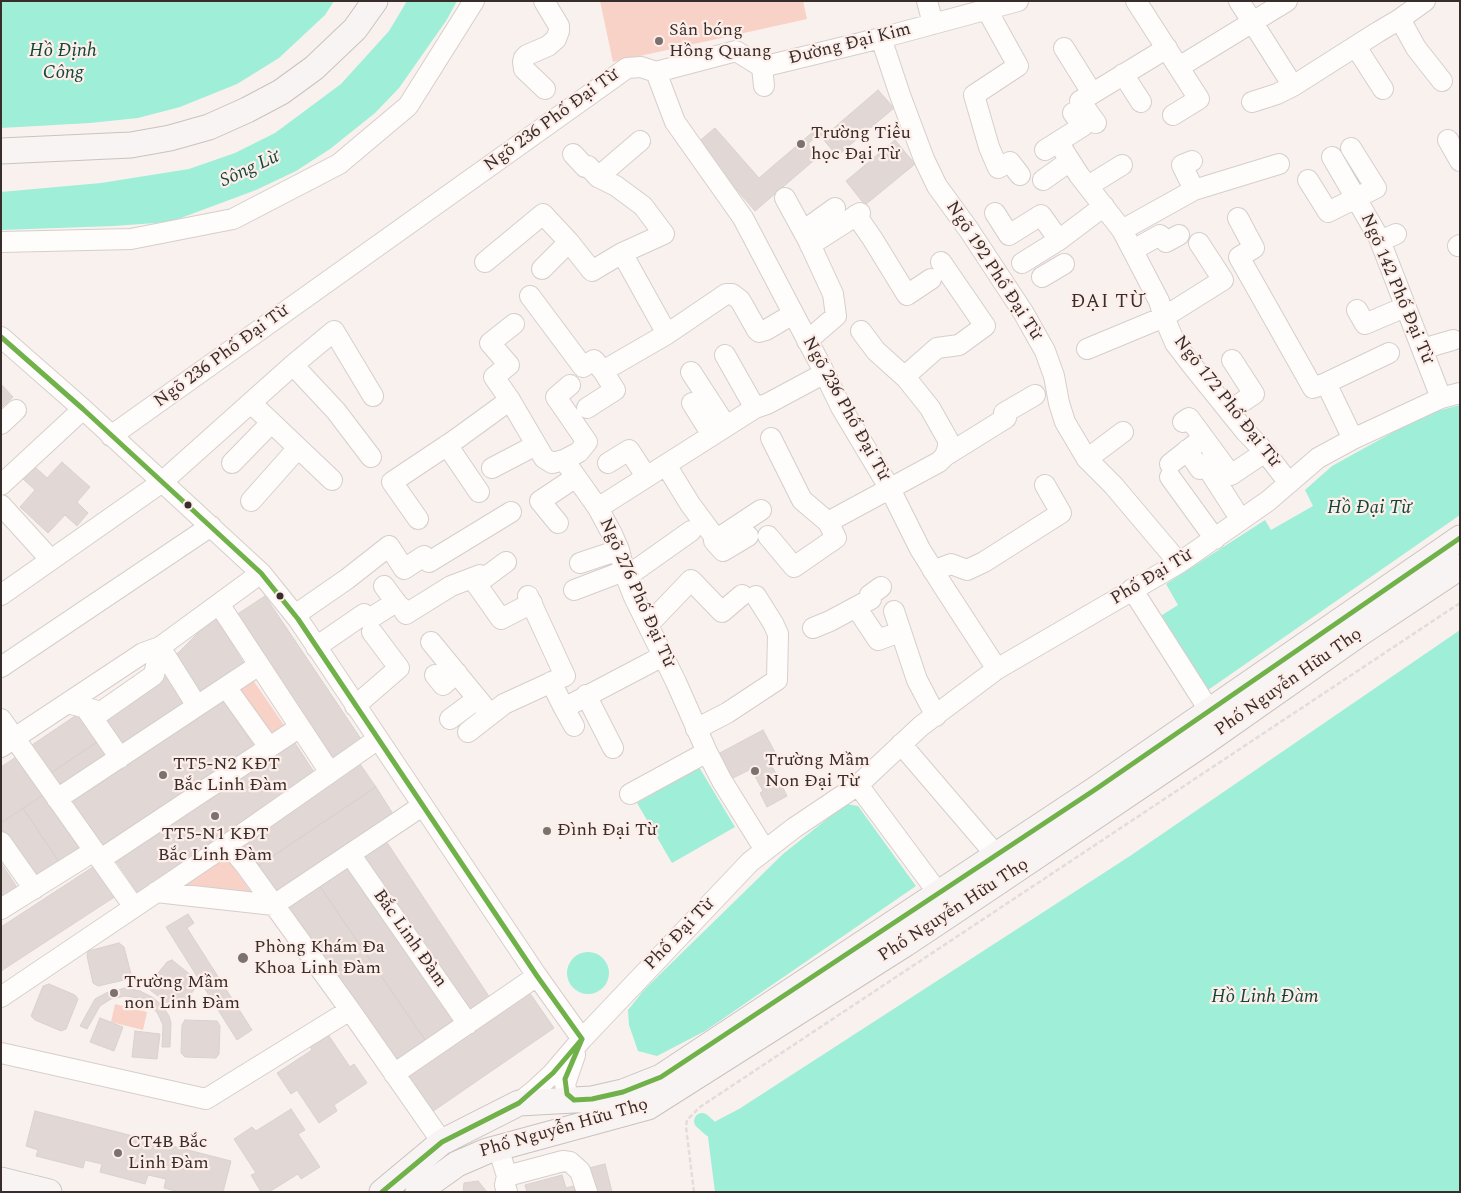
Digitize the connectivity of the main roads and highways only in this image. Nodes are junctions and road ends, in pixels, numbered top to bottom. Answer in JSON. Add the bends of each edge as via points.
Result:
{"nodes":[{"id":1,"x":375,"y":1,"type":"edge"},
{"id":2,"x":1,"y":151,"type":"edge"},
{"id":3,"x":1460,"y":538,"type":"edge"},
{"id":4,"x":1460,"y":567,"type":"edge"},
{"id":5,"x":989,"y":870,"type":"junction"},
{"id":6,"x":464,"y":1160,"type":"junction"},
{"id":7,"x":1,"y":1180,"type":"edge"},
{"id":8,"x":50,"y":1192,"type":"edge"},
{"id":9,"x":382,"y":1192,"type":"edge"},
{"id":10,"x":418,"y":1192,"type":"edge"},
{"id":11,"x":443,"y":1192,"type":"edge"}],
"edges":[{"from":1,"to":2,"type":"main road","via":[[356,28],[314,68],[281,92],[209,127],[131,145]]},
{"from":3,"to":5,"type":"main road","name":"Phố Nguyễn Hữu Thọ","via":[[1096,789]]},
{"from":4,"to":5,"type":"main road","name":"Phố Nguyễn Hữu Thọ","via":[[1204,743]]},
{"from":5,"to":6,"type":"main road","name":"Phố Nguyễn Hữu Thọ","via":[[897,949],[648,1107]]},
{"from":5,"to":9,"type":"main road","name":"Phố Nguyễn Hữu Thọ","via":[[939,894],[661,1077],[624,1092],[592,1100],[519,1103],[442,1142]]},
{"from":6,"to":10,"type":"main road","name":"Phố Nguyễn Hữu Thọ"},
{"from":6,"to":11,"type":"main road"},
{"from":7,"to":8,"type":"main road"}]}
